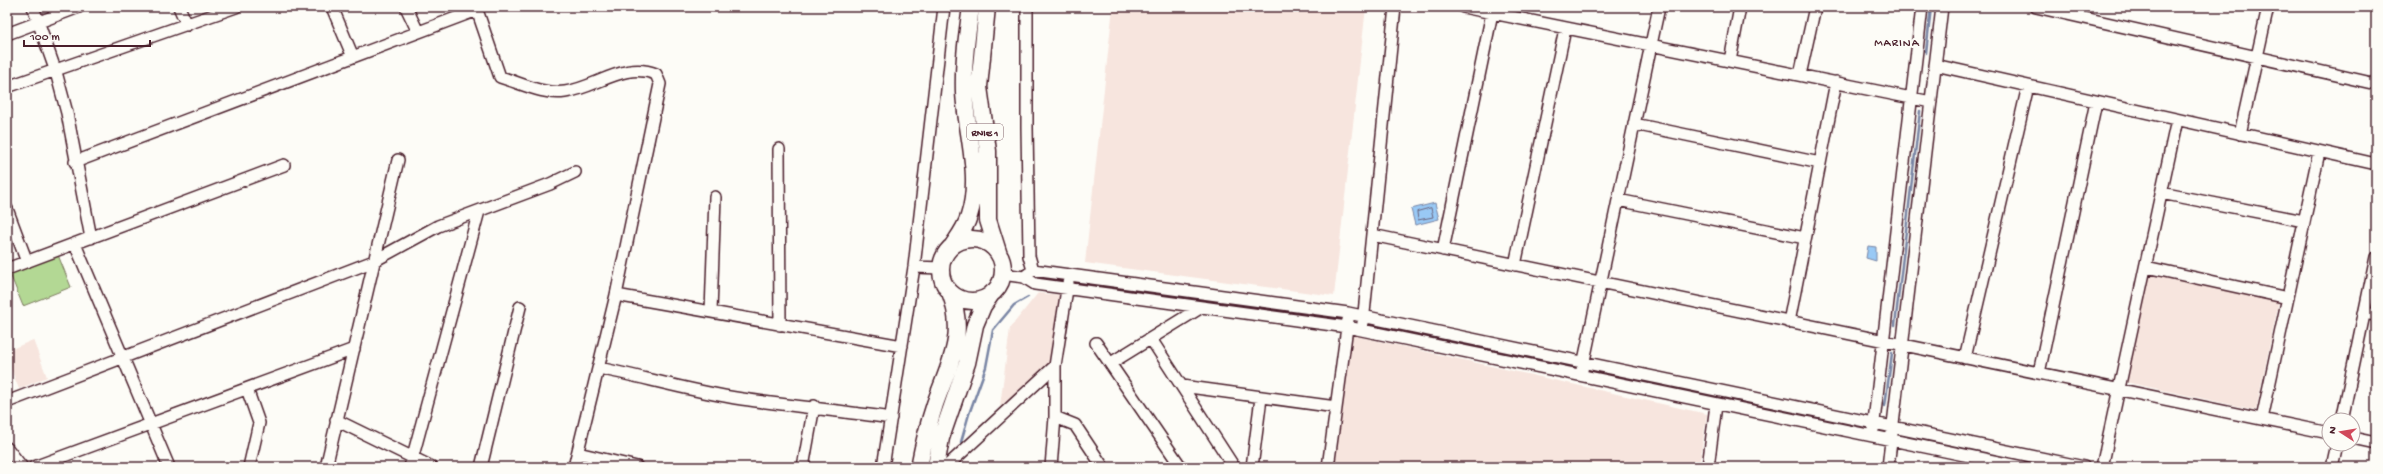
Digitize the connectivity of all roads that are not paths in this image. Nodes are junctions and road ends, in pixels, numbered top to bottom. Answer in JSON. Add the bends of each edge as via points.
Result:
{"nodes":[{"id":1,"x":33,"y":7,"type":"edge"},
{"id":2,"x":79,"y":7,"type":"edge"},
{"id":3,"x":179,"y":7,"type":"edge"},
{"id":4,"x":236,"y":7,"type":"edge"},
{"id":5,"x":332,"y":7,"type":"edge"},
{"id":6,"x":406,"y":7,"type":"edge"},
{"id":7,"x":944,"y":7,"type":"edge"},
{"id":8,"x":970,"y":7,"type":"edge"},
{"id":9,"x":987,"y":7,"type":"edge"},
{"id":10,"x":1027,"y":7,"type":"edge"},
{"id":11,"x":1395,"y":7,"type":"edge"},
{"id":12,"x":1463,"y":7,"type":"edge"},
{"id":13,"x":1659,"y":7,"type":"edge"},
{"id":14,"x":1740,"y":7,"type":"edge"},
{"id":15,"x":1815,"y":7,"type":"edge"},
{"id":16,"x":1922,"y":7,"type":"edge"},
{"id":17,"x":1942,"y":7,"type":"edge"},
{"id":18,"x":2036,"y":7,"type":"edge"},
{"id":19,"x":2268,"y":7,"type":"edge"},
{"id":20,"x":476,"y":9,"type":"edge"},
{"id":21,"x":1492,"y":13,"type":"junction"},
{"id":22,"x":38,"y":22,"type":"junction"},
{"id":23,"x":187,"y":25,"type":"junction"},
{"id":24,"x":1565,"y":29,"type":"junction"},
{"id":25,"x":418,"y":32,"type":"junction"},
{"id":26,"x":7,"y":34,"type":"edge"},
{"id":27,"x":1650,"y":46,"type":"junction"},
{"id":28,"x":353,"y":57,"type":"junction"},
{"id":29,"x":2257,"y":57,"type":"junction"},
{"id":30,"x":1730,"y":61,"type":"junction"},
{"id":31,"x":1935,"y":65,"type":"junction"},
{"id":32,"x":56,"y":72,"type":"junction"},
{"id":33,"x":1800,"y":75,"type":"junction"},
{"id":34,"x":1836,"y":82,"type":"junction"},
{"id":35,"x":2376,"y":84,"type":"edge"},
{"id":36,"x":2028,"y":86,"type":"junction"},
{"id":37,"x":7,"y":87,"type":"edge"},
{"id":38,"x":1911,"y":98,"type":"junction"},
{"id":39,"x":1931,"y":102,"type":"junction"},
{"id":40,"x":2096,"y":102,"type":"junction"},
{"id":41,"x":2177,"y":120,"type":"junction"},
{"id":42,"x":1634,"y":124,"type":"junction"},
{"id":43,"x":2240,"y":134,"type":"junction"},
{"id":44,"x":779,"y":149,"type":"dead end"},
{"id":45,"x":2319,"y":152,"type":"junction"},
{"id":46,"x":398,"y":160,"type":"dead end"},
{"id":47,"x":75,"y":162,"type":"junction"},
{"id":48,"x":1820,"y":163,"type":"junction"},
{"id":49,"x":2376,"y":164,"type":"edge"},
{"id":50,"x":284,"y":165,"type":"dead end"},
{"id":51,"x":575,"y":172,"type":"dead end"},
{"id":52,"x":2161,"y":193,"type":"junction"},
{"id":53,"x":715,"y":197,"type":"dead end"},
{"id":54,"x":1618,"y":200,"type":"junction"},
{"id":55,"x":7,"y":209,"type":"edge"},
{"id":56,"x":479,"y":211,"type":"junction"},
{"id":57,"x":2304,"y":221,"type":"junction"},
{"id":58,"x":1372,"y":235,"type":"junction"},
{"id":59,"x":91,"y":238,"type":"junction"},
{"id":60,"x":1805,"y":238,"type":"junction"},
{"id":61,"x":75,"y":244,"type":"junction"},
{"id":62,"x":953,"y":245,"type":"junction"},
{"id":63,"x":1443,"y":250,"type":"junction"},
{"id":64,"x":999,"y":255,"type":"junction"},
{"id":65,"x":2376,"y":257,"type":"edge"},
{"id":66,"x":374,"y":261,"type":"junction"},
{"id":67,"x":26,"y":262,"type":"junction"},
{"id":68,"x":1515,"y":265,"type":"junction"},
{"id":69,"x":914,"y":267,"type":"junction"},
{"id":70,"x":2146,"y":267,"type":"junction"},
{"id":71,"x":941,"y":268,"type":"junction"},
{"id":72,"x":7,"y":269,"type":"edge"},
{"id":73,"x":1033,"y":270,"type":"junction"},
{"id":74,"x":1002,"y":274,"type":"junction"},
{"id":75,"x":1069,"y":276,"type":"junction"},
{"id":76,"x":1024,"y":277,"type":"junction"},
{"id":77,"x":1600,"y":282,"type":"junction"},
{"id":78,"x":1067,"y":289,"type":"junction"},
{"id":79,"x":950,"y":292,"type":"junction"},
{"id":80,"x":992,"y":293,"type":"junction"},
{"id":81,"x":616,"y":295,"type":"junction"},
{"id":82,"x":2288,"y":298,"type":"junction"},
{"id":83,"x":520,"y":307,"type":"dead end"},
{"id":84,"x":1200,"y":308,"type":"junction"},
{"id":85,"x":711,"y":312,"type":"junction"},
{"id":86,"x":1348,"y":313,"type":"junction"},
{"id":87,"x":2364,"y":313,"type":"junction"},
{"id":88,"x":2376,"y":315,"type":"edge"},
{"id":89,"x":1364,"y":317,"type":"junction"},
{"id":90,"x":1789,"y":322,"type":"junction"},
{"id":91,"x":780,"y":325,"type":"junction"},
{"id":92,"x":1347,"y":327,"type":"junction"},
{"id":93,"x":1363,"y":330,"type":"junction"},
{"id":94,"x":1151,"y":339,"type":"junction"},
{"id":95,"x":1882,"y":341,"type":"junction"},
{"id":96,"x":1096,"y":343,"type":"dead end"},
{"id":97,"x":1902,"y":345,"type":"junction"},
{"id":98,"x":902,"y":346,"type":"junction"},
{"id":99,"x":354,"y":349,"type":"junction"},
{"id":100,"x":122,"y":356,"type":"junction"},
{"id":101,"x":1965,"y":358,"type":"junction"},
{"id":102,"x":1583,"y":362,"type":"junction"},
{"id":103,"x":1111,"y":363,"type":"junction"},
{"id":104,"x":1055,"y":366,"type":"junction"},
{"id":105,"x":599,"y":368,"type":"junction"},
{"id":106,"x":2039,"y":373,"type":"junction"},
{"id":107,"x":1580,"y":376,"type":"junction"},
{"id":108,"x":1182,"y":386,"type":"junction"},
{"id":109,"x":247,"y":389,"type":"junction"},
{"id":110,"x":2119,"y":390,"type":"junction"},
{"id":111,"x":1261,"y":398,"type":"junction"},
{"id":112,"x":7,"y":402,"type":"edge"},
{"id":113,"x":1716,"y":405,"type":"junction"},
{"id":114,"x":814,"y":406,"type":"junction"},
{"id":115,"x":1336,"y":407,"type":"junction"},
{"id":116,"x":2344,"y":412,"type":"edge"},
{"id":117,"x":1055,"y":417,"type":"junction"},
{"id":118,"x":891,"y":418,"type":"junction"},
{"id":119,"x":2262,"y":419,"type":"junction"},
{"id":120,"x":336,"y":420,"type":"junction"},
{"id":121,"x":1873,"y":423,"type":"junction"},
{"id":122,"x":151,"y":424,"type":"junction"},
{"id":123,"x":1893,"y":427,"type":"junction"},
{"id":124,"x":2321,"y":431,"type":"edge"},
{"id":125,"x":1872,"y":436,"type":"junction"},
{"id":126,"x":1891,"y":440,"type":"junction"},
{"id":127,"x":2361,"y":440,"type":"edge"},
{"id":128,"x":2376,"y":443,"type":"edge"},
{"id":129,"x":7,"y":448,"type":"edge"},
{"id":130,"x":2335,"y":452,"type":"edge"},
{"id":131,"x":578,"y":453,"type":"junction"},
{"id":132,"x":411,"y":462,"type":"edge"},
{"id":133,"x":22,"y":467,"type":"edge"},
{"id":134,"x":34,"y":467,"type":"edge"},
{"id":135,"x":169,"y":467,"type":"edge"},
{"id":136,"x":249,"y":467,"type":"edge"},
{"id":137,"x":326,"y":467,"type":"edge"},
{"id":138,"x":432,"y":467,"type":"edge"},
{"id":139,"x":481,"y":467,"type":"edge"},
{"id":140,"x":574,"y":467,"type":"edge"},
{"id":141,"x":637,"y":467,"type":"edge"},
{"id":142,"x":803,"y":467,"type":"edge"},
{"id":143,"x":883,"y":467,"type":"edge"},
{"id":144,"x":919,"y":467,"type":"edge"},
{"id":145,"x":936,"y":467,"type":"edge"},
{"id":146,"x":946,"y":467,"type":"edge"},
{"id":147,"x":1051,"y":467,"type":"edge"},
{"id":148,"x":1103,"y":467,"type":"edge"},
{"id":149,"x":1181,"y":467,"type":"edge"},
{"id":150,"x":1234,"y":467,"type":"edge"},
{"id":151,"x":1252,"y":467,"type":"edge"},
{"id":152,"x":1328,"y":467,"type":"edge"},
{"id":153,"x":1708,"y":467,"type":"edge"},
{"id":154,"x":1888,"y":467,"type":"edge"},
{"id":155,"x":2022,"y":467,"type":"edge"},
{"id":156,"x":2084,"y":467,"type":"edge"},
{"id":157,"x":2102,"y":467,"type":"edge"},
{"id":158,"x":2332,"y":467,"type":"edge"}],
"edges":[{"from":1,"to":22,"type":"street"},
{"from":2,"to":22,"type":"street"},
{"from":3,"to":23,"type":"street"},
{"from":4,"to":23,"type":"street"},
{"from":5,"to":28,"type":"street"},
{"from":6,"to":25,"type":"street"},
{"from":7,"to":69,"type":"street"},
{"from":8,"to":62,"type":"highway","number":"RNIE 1","via":[[964,90],[974,187],[969,215]]},
{"from":9,"to":64,"type":"highway","number":"RNIE 1","via":[[979,86],[988,151],[988,220]]},
{"from":10,"to":73,"type":"street","via":[[1029,256]]},
{"from":11,"to":58,"type":"street"},
{"from":12,"to":21,"type":"street"},
{"from":13,"to":27,"type":"street"},
{"from":14,"to":30,"type":"street"},
{"from":15,"to":33,"type":"street"},
{"from":16,"to":38,"type":"street"},
{"from":17,"to":31,"type":"street"},
{"from":18,"to":29,"type":"street"},
{"from":19,"to":29,"type":"street"},
{"from":20,"to":25,"type":"street"},
{"from":20,"to":81,"type":"street","via":[[500,76],[548,93],[566,92],[625,71],[656,74],[660,84]]},
{"from":21,"to":24,"type":"street"},
{"from":21,"to":63,"type":"street"},
{"from":22,"to":26,"type":"street"},
{"from":22,"to":32,"type":"street"},
{"from":23,"to":32,"type":"street"},
{"from":24,"to":27,"type":"street"},
{"from":24,"to":68,"type":"street"},
{"from":25,"to":28,"type":"street"},
{"from":27,"to":30,"type":"street"},
{"from":27,"to":42,"type":"street"},
{"from":28,"to":47,"type":"street"},
{"from":29,"to":35,"type":"street"},
{"from":29,"to":43,"type":"street"},
{"from":30,"to":33,"type":"street"},
{"from":31,"to":36,"type":"street"},
{"from":31,"to":39,"type":"street"},
{"from":32,"to":37,"type":"street"},
{"from":32,"to":47,"type":"street","via":[[67,113]]},
{"from":33,"to":34,"type":"street"},
{"from":34,"to":38,"type":"street"},
{"from":34,"to":48,"type":"street"},
{"from":36,"to":40,"type":"street"},
{"from":36,"to":101,"type":"street"},
{"from":38,"to":39,"type":"street"},
{"from":38,"to":95,"type":"street"},
{"from":39,"to":97,"type":"street"},
{"from":40,"to":41,"type":"street"},
{"from":40,"to":106,"type":"street"},
{"from":41,"to":43,"type":"street"},
{"from":41,"to":52,"type":"street"},
{"from":42,"to":48,"type":"street"},
{"from":42,"to":54,"type":"street"},
{"from":43,"to":45,"type":"street"},
{"from":44,"to":91,"type":"street"},
{"from":45,"to":49,"type":"street"},
{"from":45,"to":57,"type":"street"},
{"from":46,"to":66,"type":"street"},
{"from":47,"to":59,"type":"street"},
{"from":48,"to":60,"type":"street"},
{"from":50,"to":59,"type":"street"},
{"from":51,"to":56,"type":"street"},
{"from":52,"to":57,"type":"street"},
{"from":52,"to":70,"type":"street"},
{"from":53,"to":85,"type":"street"},
{"from":54,"to":60,"type":"street"},
{"from":54,"to":77,"type":"street"},
{"from":55,"to":67,"type":"street"},
{"from":56,"to":66,"type":"street","via":[[438,226]]},
{"from":56,"to":132,"type":"street"},
{"from":57,"to":82,"type":"street"},
{"from":58,"to":63,"type":"street"},
{"from":58,"to":89,"type":"street"},
{"from":59,"to":61,"type":"street"},
{"from":60,"to":90,"type":"street"},
{"from":61,"to":67,"type":"street"},
{"from":61,"to":100,"type":"street"},
{"from":62,"to":64,"type":"highway","via":[[967,239],[980,240],[991,246]]},
{"from":62,"to":71,"type":"highway","number":"RNIE 1","via":[[944,256]]},
{"from":63,"to":68,"type":"street"},
{"from":64,"to":74,"type":"highway","number":"RNIE 1"},
{"from":65,"to":87,"type":"street"},
{"from":66,"to":99,"type":"street"},
{"from":66,"to":100,"type":"street"},
{"from":67,"to":72,"type":"street"},
{"from":68,"to":77,"type":"street"},
{"from":69,"to":71,"type":"street"},
{"from":69,"to":98,"type":"street"},
{"from":70,"to":82,"type":"street"},
{"from":70,"to":110,"type":"street"},
{"from":71,"to":79,"type":"highway","via":[[943,281]]},
{"from":73,"to":75,"type":"street"},
{"from":73,"to":76,"type":"street"},
{"from":74,"to":76,"type":"street"},
{"from":74,"to":80,"type":"highway","via":[[998,286]]},
{"from":75,"to":78,"type":"street"},
{"from":75,"to":86,"type":"street"},
{"from":76,"to":78,"type":"street","via":[[1035,284]]},
{"from":77,"to":90,"type":"street"},
{"from":77,"to":102,"type":"street"},
{"from":78,"to":84,"type":"street"},
{"from":78,"to":104,"type":"street"},
{"from":79,"to":80,"type":"highway","via":[[961,299],[971,301],[981,300]]},
{"from":79,"to":144,"type":"highway","via":[[958,315],[957,337],[926,432]]},
{"from":80,"to":145,"type":"highway","via":[[975,325],[967,363],[941,438]]},
{"from":81,"to":85,"type":"street"},
{"from":81,"to":105,"type":"street"},
{"from":82,"to":119,"type":"street"},
{"from":83,"to":139,"type":"street"},
{"from":84,"to":92,"type":"street"},
{"from":84,"to":94,"type":"street"},
{"from":85,"to":91,"type":"street"},
{"from":86,"to":89,"type":"street"},
{"from":86,"to":92,"type":"street"},
{"from":87,"to":88,"type":"street"},
{"from":87,"to":116,"type":"street"},
{"from":89,"to":93,"type":"street"},
{"from":89,"to":102,"type":"street"},
{"from":90,"to":95,"type":"street"},
{"from":91,"to":98,"type":"street"},
{"from":92,"to":93,"type":"street"},
{"from":92,"to":115,"type":"street"},
{"from":93,"to":107,"type":"street"},
{"from":94,"to":103,"type":"street"},
{"from":94,"to":108,"type":"street"},
{"from":95,"to":97,"type":"street"},
{"from":95,"to":121,"type":"street"},
{"from":96,"to":103,"type":"street"},
{"from":97,"to":101,"type":"street"},
{"from":97,"to":123,"type":"street"},
{"from":98,"to":118,"type":"street"},
{"from":99,"to":109,"type":"street"},
{"from":99,"to":120,"type":"street"},
{"from":100,"to":112,"type":"street"},
{"from":100,"to":122,"type":"street"},
{"from":101,"to":106,"type":"street"},
{"from":102,"to":107,"type":"street"},
{"from":102,"to":121,"type":"street"},
{"from":103,"to":149,"type":"street"},
{"from":104,"to":117,"type":"street"},
{"from":104,"to":146,"type":"street"},
{"from":105,"to":114,"type":"street","via":[[686,389],[742,399]]},
{"from":105,"to":131,"type":"street"},
{"from":106,"to":110,"type":"street"},
{"from":107,"to":113,"type":"street"},
{"from":108,"to":111,"type":"street"},
{"from":108,"to":150,"type":"street"},
{"from":109,"to":122,"type":"street"},
{"from":109,"to":136,"type":"street","via":[[259,423]]},
{"from":110,"to":119,"type":"street"},
{"from":110,"to":157,"type":"street"},
{"from":111,"to":115,"type":"street"},
{"from":111,"to":151,"type":"street"},
{"from":113,"to":125,"type":"street"},
{"from":113,"to":153,"type":"street"},
{"from":114,"to":118,"type":"street"},
{"from":114,"to":142,"type":"street"},
{"from":115,"to":152,"type":"street"},
{"from":117,"to":147,"type":"street"},
{"from":117,"to":148,"type":"street","via":[[1078,428]]},
{"from":118,"to":143,"type":"street"},
{"from":119,"to":124,"type":"street"},
{"from":120,"to":132,"type":"street"},
{"from":120,"to":137,"type":"street"},
{"from":121,"to":123,"type":"street"},
{"from":121,"to":125,"type":"street"},
{"from":122,"to":134,"type":"street"},
{"from":122,"to":135,"type":"street"},
{"from":123,"to":126,"type":"street"},
{"from":123,"to":156,"type":"street"},
{"from":125,"to":126,"type":"street"},
{"from":126,"to":154,"type":"street"},
{"from":126,"to":155,"type":"street"},
{"from":127,"to":128,"type":"street"},
{"from":129,"to":133,"type":"street"},
{"from":130,"to":158,"type":"street"},
{"from":131,"to":140,"type":"street"},
{"from":131,"to":141,"type":"street"},
{"from":132,"to":138,"type":"street"}]}
